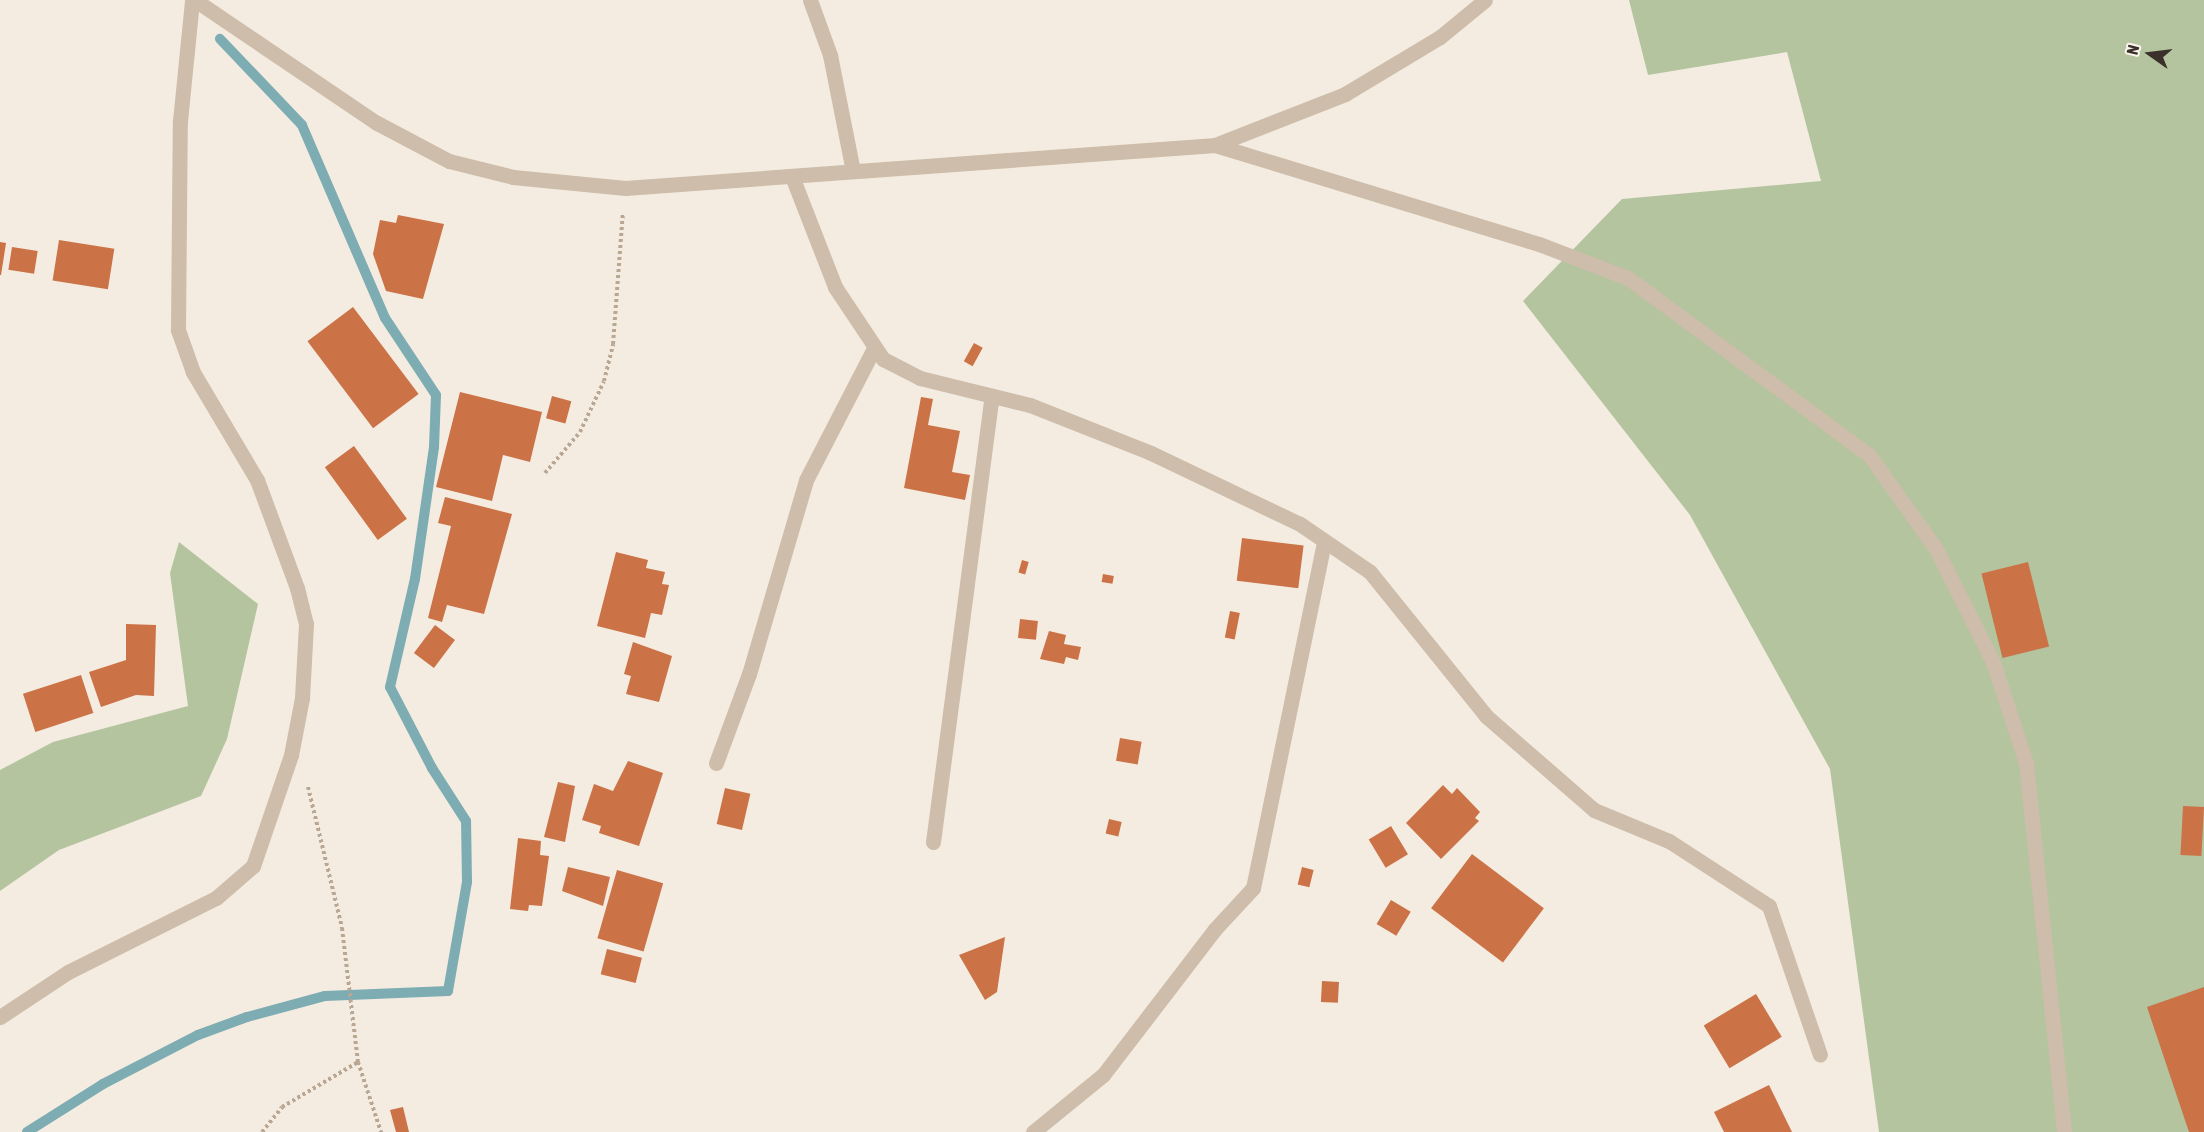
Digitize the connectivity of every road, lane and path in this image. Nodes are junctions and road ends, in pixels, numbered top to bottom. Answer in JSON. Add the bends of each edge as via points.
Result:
{"nodes":[{"id":1,"x":194,"y":0,"type":"edge"},
{"id":2,"x":810,"y":0,"type":"edge"},
{"id":3,"x":1485,"y":0,"type":"edge"},
{"id":4,"x":1215,"y":145,"type":"junction"},
{"id":5,"x":853,"y":171,"type":"junction"},
{"id":6,"x":793,"y":179,"type":"junction"},
{"id":7,"x":625,"y":188,"type":"junction"},
{"id":8,"x":873,"y":350,"type":"junction"},
{"id":9,"x":992,"y":396,"type":"junction"},
{"id":10,"x":545,"y":474,"type":"dead end"},
{"id":11,"x":1324,"y":542,"type":"junction"},
{"id":12,"x":291,"y":755,"type":"junction"},
{"id":13,"x":716,"y":763,"type":"dead end"},
{"id":14,"x":933,"y":842,"type":"dead end"},
{"id":15,"x":0,"y":1017,"type":"edge"},
{"id":16,"x":1820,"y":1055,"type":"dead end"},
{"id":17,"x":358,"y":1062,"type":"junction"},
{"id":18,"x":262,"y":1132,"type":"edge"},
{"id":19,"x":381,"y":1132,"type":"edge"},
{"id":20,"x":1033,"y":1132,"type":"edge"},
{"id":21,"x":2064,"y":1132,"type":"edge"}],
"edges":[{"from":1,"to":7,"type":"street","via":[[377,123],[449,161],[513,177]]},
{"from":1,"to":12,"type":"street","via":[[180,121],[178,330],[193,372],[257,480],[297,588],[306,624],[308,661]]},
{"from":2,"to":5,"type":"street","via":[[830,55]]},
{"from":3,"to":4,"type":"street","via":[[1440,36],[1345,94]]},
{"from":4,"to":5,"type":"street"},
{"from":4,"to":21,"type":"street","via":[[1539,244],[1628,278],[1869,455],[1936,549],[1993,662],[2026,763]]},
{"from":5,"to":6,"type":"street"},
{"from":6,"to":7,"type":"street"},
{"from":6,"to":8,"type":"street","via":[[835,287]]},
{"from":7,"to":10,"type":"path","via":[[613,344],[604,381],[580,432]]},
{"from":8,"to":9,"type":"street","via":[[906,373]]},
{"from":8,"to":13,"type":"street","via":[[806,480],[749,674]]},
{"from":9,"to":11,"type":"street","via":[[1030,405],[1150,453],[1300,524]]},
{"from":9,"to":14,"type":"street"},
{"from":11,"to":16,"type":"street","via":[[1370,572],[1486,716],[1594,810],[1669,841],[1769,906]]},
{"from":11,"to":20,"type":"street","via":[[1253,888],[1215,929],[1103,1075]]},
{"from":12,"to":15,"type":"street","via":[[253,866],[216,898],[68,972]]},
{"from":12,"to":17,"type":"path","via":[[307,783],[342,928]]},
{"from":17,"to":18,"type":"path","via":[[282,1107]]},
{"from":17,"to":19,"type":"path"}]}
